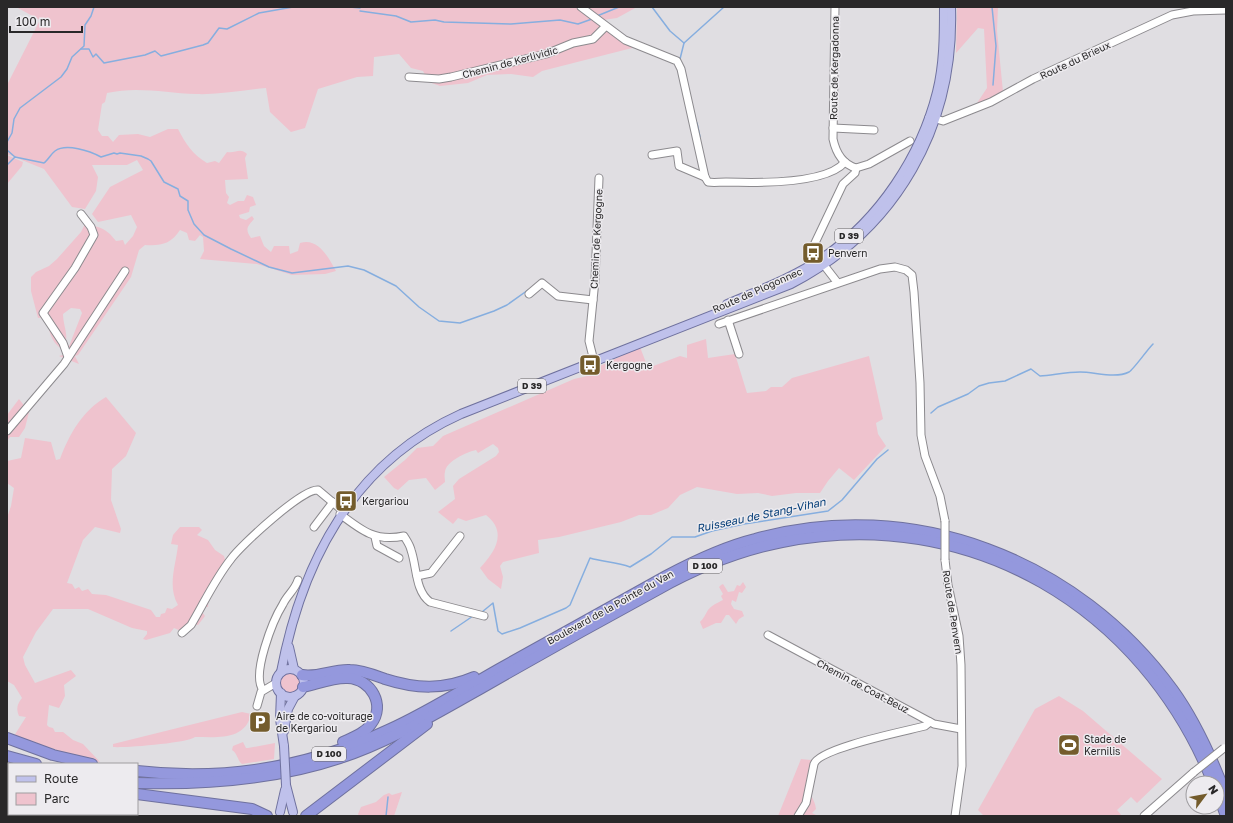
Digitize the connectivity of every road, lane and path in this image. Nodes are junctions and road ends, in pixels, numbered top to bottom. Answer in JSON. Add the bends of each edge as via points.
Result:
{"nodes":[{"id":1,"x":581,"y":7,"type":"edge"},
{"id":2,"x":835,"y":7,"type":"edge"},
{"id":3,"x":944,"y":7,"type":"edge"},
{"id":4,"x":951,"y":7,"type":"edge"},
{"id":5,"x":1226,"y":10,"type":"edge"},
{"id":6,"x":606,"y":27,"type":"junction"},
{"id":7,"x":409,"y":77,"type":"dead end"},
{"id":8,"x":933,"y":118,"type":"junction"},
{"id":9,"x":833,"y":128,"type":"junction"},
{"id":10,"x":874,"y":130,"type":"dead end"},
{"id":11,"x":910,"y":141,"type":"dead end"},
{"id":12,"x":652,"y":155,"type":"dead end"},
{"id":13,"x":845,"y":162,"type":"junction"},
{"id":14,"x":856,"y":168,"type":"junction"},
{"id":15,"x":705,"y":177,"type":"junction"},
{"id":16,"x":599,"y":178,"type":"dead end"},
{"id":17,"x":81,"y":214,"type":"dead end"},
{"id":18,"x":822,"y":262,"type":"junction"},
{"id":19,"x":125,"y":271,"type":"dead end"},
{"id":20,"x":837,"y":282,"type":"junction"},
{"id":21,"x":529,"y":294,"type":"dead end"},
{"id":22,"x":593,"y":300,"type":"junction"},
{"id":23,"x":728,"y":320,"type":"junction"},
{"id":24,"x":719,"y":324,"type":"dead end"},
{"id":25,"x":739,"y":354,"type":"dead end"},
{"id":26,"x":68,"y":357,"type":"junction"},
{"id":27,"x":594,"y":361,"type":"junction"},
{"id":28,"x":7,"y":431,"type":"edge"},
{"id":29,"x":333,"y":502,"type":"junction"},
{"id":30,"x":342,"y":513,"type":"junction"},
{"id":31,"x":314,"y":527,"type":"dead end"},
{"id":32,"x":460,"y":536,"type":"dead end"},
{"id":33,"x":374,"y":537,"type":"junction"},
{"id":34,"x":399,"y":558,"type":"dead end"},
{"id":35,"x":417,"y":576,"type":"junction"},
{"id":36,"x":298,"y":580,"type":"dead end"},
{"id":37,"x":631,"y":604,"type":"junction"},
{"id":38,"x":484,"y":616,"type":"dead end"},
{"id":39,"x":182,"y":633,"type":"dead end"},
{"id":40,"x":768,"y":635,"type":"dead end"},
{"id":41,"x":290,"y":636,"type":"junction"},
{"id":42,"x":502,"y":668,"type":"junction"},
{"id":43,"x":281,"y":672,"type":"junction"},
{"id":44,"x":298,"y":672,"type":"junction"},
{"id":45,"x":303,"y":687,"type":"junction"},
{"id":46,"x":278,"y":688,"type":"junction"},
{"id":47,"x":259,"y":690,"type":"junction"},
{"id":48,"x":295,"y":696,"type":"junction"},
{"id":49,"x":257,"y":706,"type":"dead end"},
{"id":50,"x":930,"y":722,"type":"junction"},
{"id":51,"x":961,"y":729,"type":"junction"},
{"id":52,"x":7,"y":738,"type":"edge"},
{"id":53,"x":283,"y":742,"type":"junction"},
{"id":54,"x":1225,"y":748,"type":"edge"},
{"id":55,"x":7,"y":756,"type":"edge"},
{"id":56,"x":26,"y":763,"type":"edge"},
{"id":57,"x":32,"y":763,"type":"edge"},
{"id":58,"x":88,"y":763,"type":"edge"},
{"id":59,"x":260,"y":770,"type":"junction"},
{"id":60,"x":138,"y":771,"type":"edge"},
{"id":61,"x":1210,"y":775,"type":"edge"},
{"id":62,"x":138,"y":783,"type":"edge"},
{"id":63,"x":286,"y":785,"type":"junction"},
{"id":64,"x":138,"y":794,"type":"edge"},
{"id":65,"x":1226,"y":795,"type":"edge"},
{"id":66,"x":277,"y":814,"type":"edge"},
{"id":67,"x":295,"y":814,"type":"edge"},
{"id":68,"x":267,"y":816,"type":"edge"},
{"id":69,"x":306,"y":816,"type":"edge"},
{"id":70,"x":798,"y":816,"type":"edge"},
{"id":71,"x":955,"y":816,"type":"edge"},
{"id":72,"x":1144,"y":816,"type":"edge"}],
"edges":[{"from":1,"to":6,"type":"street"},
{"from":2,"to":9,"type":"street","name":"Route de Kergadonna"},
{"from":3,"to":8,"type":"main road","name":"Route de Plogonnec","number":"D 39","via":[[941,69]]},
{"from":4,"to":8,"type":"main road","name":"Route de Plogonnec","number":"D 39","via":[[950,54],[944,88]]},
{"from":5,"to":8,"type":"street","name":"Route du Brieux","via":[[1193,11],[1172,15],[1033,79],[991,102],[943,121]]},
{"from":6,"to":7,"type":"street","name":"Chemin de Kerlividic","via":[[593,39],[573,42],[546,54],[451,77]]},
{"from":6,"to":15,"type":"street","via":[[629,42],[677,61],[683,76]]},
{"from":8,"to":18,"type":"main road","name":"Route de Plogonnec","number":"D 39","via":[[890,191],[860,226]]},
{"from":9,"to":10,"type":"street","name":"Route de Kergadonna"},
{"from":9,"to":13,"type":"street","name":"Route de Kergadonna","via":[[836,152]]},
{"from":11,"to":14,"type":"street","via":[[869,164]]},
{"from":12,"to":15,"type":"street","via":[[677,151],[679,166]]},
{"from":13,"to":14,"type":"street"},
{"from":13,"to":15,"type":"street","via":[[833,171],[794,180],[716,183],[708,182]]},
{"from":14,"to":18,"type":"street","via":[[855,173],[843,184],[815,240],[814,248]]},
{"from":16,"to":22,"type":"street","name":"Chemin de Kergogne"},
{"from":17,"to":26,"type":"street","via":[[94,235],[76,268],[43,313],[63,343]]},
{"from":18,"to":20,"type":"street"},
{"from":18,"to":27,"type":"main road","name":"Route de Plogonnec","number":"D 39","via":[[779,289]]},
{"from":19,"to":26,"type":"street"},
{"from":20,"to":23,"type":"street","name":"Route de Plogonnec"},
{"from":20,"to":51,"type":"street","name":"Route de Penvern","bridge":true,"via":[[889,268],[901,268],[912,276],[921,436],[945,521],[948,585],[959,636]]},
{"from":21,"to":22,"type":"street","name":"Chemin de Kergogne","via":[[542,283],[558,296]]},
{"from":22,"to":27,"type":"street","name":"Chemin de Kergogne","via":[[589,341]]},
{"from":23,"to":24,"type":"street","name":"Route de Plogonnec"},
{"from":23,"to":25,"type":"street","name":"Route de Plogonnec"},
{"from":26,"to":28,"type":"street"},
{"from":27,"to":30,"type":"main road","name":"Route de Plogonnec","number":"D 39","via":[[436,426],[378,469]]},
{"from":29,"to":30,"type":"street"},
{"from":29,"to":31,"type":"street"},
{"from":29,"to":39,"type":"street","via":[[320,491],[312,490],[269,523],[231,558],[191,624]]},
{"from":30,"to":33,"type":"street"},
{"from":30,"to":41,"type":"main road","name":"Route de Plogonnec","number":"D 39","via":[[313,565]]},
{"from":32,"to":35,"type":"street","via":[[431,573]]},
{"from":33,"to":34,"type":"street","via":[[377,546]]},
{"from":33,"to":35,"type":"street","via":[[404,536],[411,550]]},
{"from":35,"to":38,"type":"street","via":[[423,594],[430,602]]},
{"from":36,"to":47,"type":"street","via":[[280,608],[268,638],[259,676]]},
{"from":37,"to":61,"type":"highway","name":"Boulevard de la Pointe du Van","number":"D 100","via":[[712,563],[757,548],[796,539],[832,535],[886,535],[932,542],[975,553],[1018,570],[1054,590],[1088,613],[1128,650],[1153,677],[1175,707]]},
{"from":37,"to":62,"type":"highway","name":"Boulevard de la Pointe du Van","number":"D 100","via":[[401,732],[340,758],[240,780],[180,784]]},
{"from":37,"to":69,"type":"highway","number":"D 100","via":[[555,652],[429,723]]},
{"from":40,"to":50,"type":"street","name":"Chemin de Coat-Beuz"},
{"from":41,"to":43,"type":"main road","number":"D 39"},
{"from":41,"to":44,"type":"main road","number":"D 39","via":[[290,654]]},
{"from":42,"to":44,"type":"highway","number":"D 100","via":[[492,669],[458,683],[434,687],[407,685],[351,670],[311,677]]},
{"from":42,"to":59,"type":"highway","name":"Boulevard de la Pointe du Van","number":"D 100","via":[[370,738],[314,758]]},
{"from":42,"to":65,"type":"highway","name":"Boulevard de la Pointe du Van","number":"D 100","via":[[666,576],[740,543],[788,532],[831,527],[873,526],[922,531],[968,542],[1009,556],[1060,583],[1105,616],[1148,658],[1174,691],[1206,747]]},
{"from":43,"to":44,"type":"main road","via":[[287,669]]},
{"from":43,"to":46,"type":"main road"},
{"from":44,"to":45,"type":"main road"},
{"from":45,"to":48,"type":"main road"},
{"from":45,"to":59,"type":"highway","number":"D 100","via":[[338,678],[363,682],[375,695],[376,717],[366,730],[339,744]]},
{"from":46,"to":47,"type":"street"},
{"from":46,"to":48,"type":"main road","via":[[288,696]]},
{"from":46,"to":53,"type":"main road"},
{"from":47,"to":49,"type":"street"},
{"from":48,"to":53,"type":"main road","via":[[288,709]]},
{"from":50,"to":51,"type":"street","name":"Chemin de Coat-Beuz"},
{"from":50,"to":70,"type":"street","via":[[926,726],[836,749],[817,759],[806,803]]},
{"from":51,"to":71,"type":"street","name":"Route de Penvern","via":[[962,766]]},
{"from":52,"to":58,"type":"highway","via":[[53,755]]},
{"from":53,"to":63,"type":"main road","bridge":true},
{"from":54,"to":72,"type":"street","bridge":true},
{"from":55,"to":56,"type":"highway"},
{"from":55,"to":57,"type":"highway"},
{"from":59,"to":60,"type":"highway","name":"Boulevard de la Pointe du Van","number":"D 100","via":[[204,775]]},
{"from":63,"to":66,"type":"main road"},
{"from":63,"to":67,"type":"main road"},
{"from":64,"to":68,"type":"highway","via":[[252,810]]},
{"from":66,"to":67,"type":"main road"}]}
